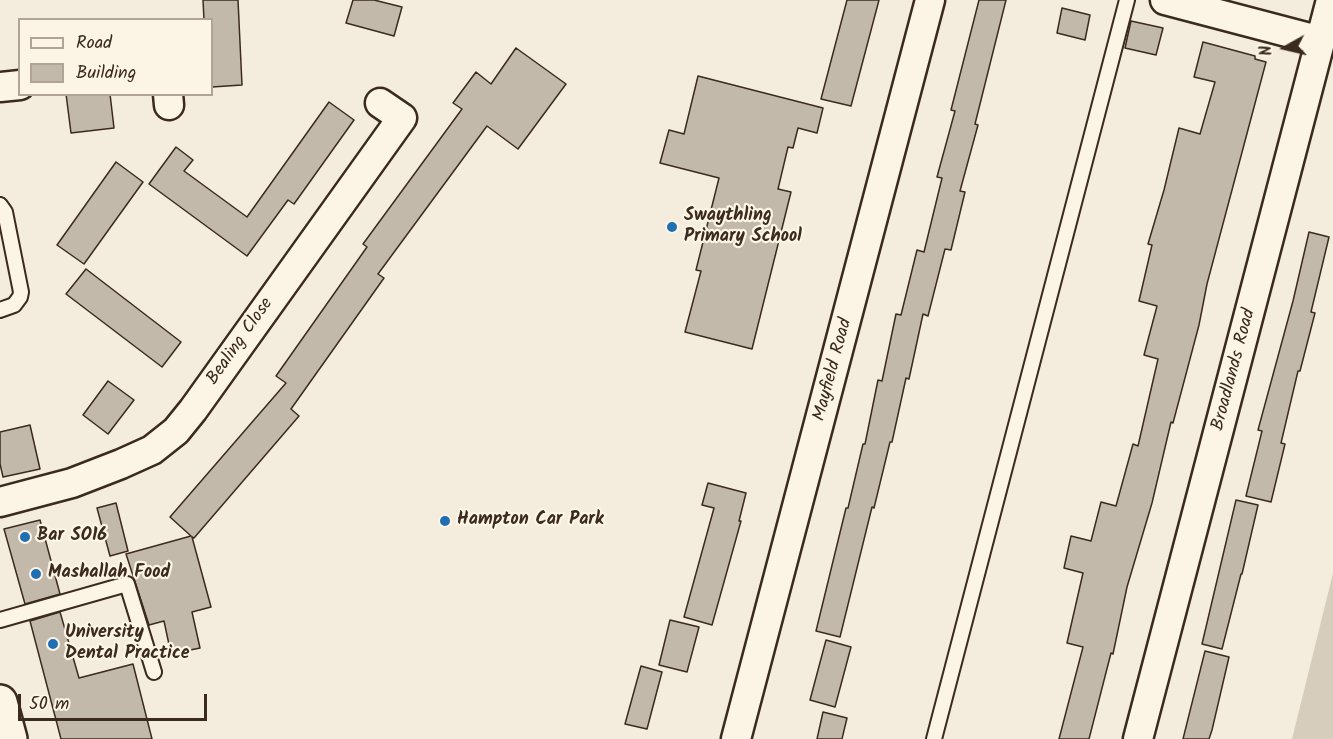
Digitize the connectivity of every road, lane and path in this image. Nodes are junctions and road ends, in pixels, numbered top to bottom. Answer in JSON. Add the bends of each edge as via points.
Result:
{"nodes":[{"id":1,"x":930,"y":0,"type":"edge"},
{"id":2,"x":1127,"y":0,"type":"edge"},
{"id":3,"x":1165,"y":0,"type":"edge"},
{"id":4,"x":1331,"y":0,"type":"edge"},
{"id":5,"x":1321,"y":41,"type":"junction"},
{"id":6,"x":18,"y":85,"type":"edge"},
{"id":7,"x":0,"y":87,"type":"edge"},
{"id":8,"x":380,"y":103,"type":"dead end"},
{"id":9,"x":0,"y":205,"type":"edge"},
{"id":10,"x":0,"y":310,"type":"edge"},
{"id":11,"x":0,"y":502,"type":"edge"},
{"id":12,"x":0,"y":620,"type":"edge"},
{"id":13,"x":154,"y":672,"type":"dead end"},
{"id":14,"x":0,"y":702,"type":"edge"},
{"id":15,"x":10,"y":739,"type":"edge"},
{"id":16,"x":736,"y":739,"type":"edge"},
{"id":17,"x":934,"y":739,"type":"edge"},
{"id":18,"x":1138,"y":739,"type":"edge"}],
"edges":[{"from":1,"to":16,"type":"street","name":"Mayfield Road"},
{"from":2,"to":17,"type":"lane"},
{"from":3,"to":5,"type":"street"},
{"from":4,"to":5,"type":"street","name":"Broadlands Road"},
{"from":5,"to":18,"type":"street","name":"Broadlands Road"},
{"from":6,"to":7,"type":"street"},
{"from":8,"to":11,"type":"street","name":"Bealing Close","via":[[402,118],[176,431],[152,450],[122,464],[72,483]]},
{"from":9,"to":10,"type":"lane","via":[[5,212],[21,292],[14,305]]},
{"from":12,"to":13,"type":"lane","via":[[127,584]]},
{"from":14,"to":15,"type":"main road"}]}
